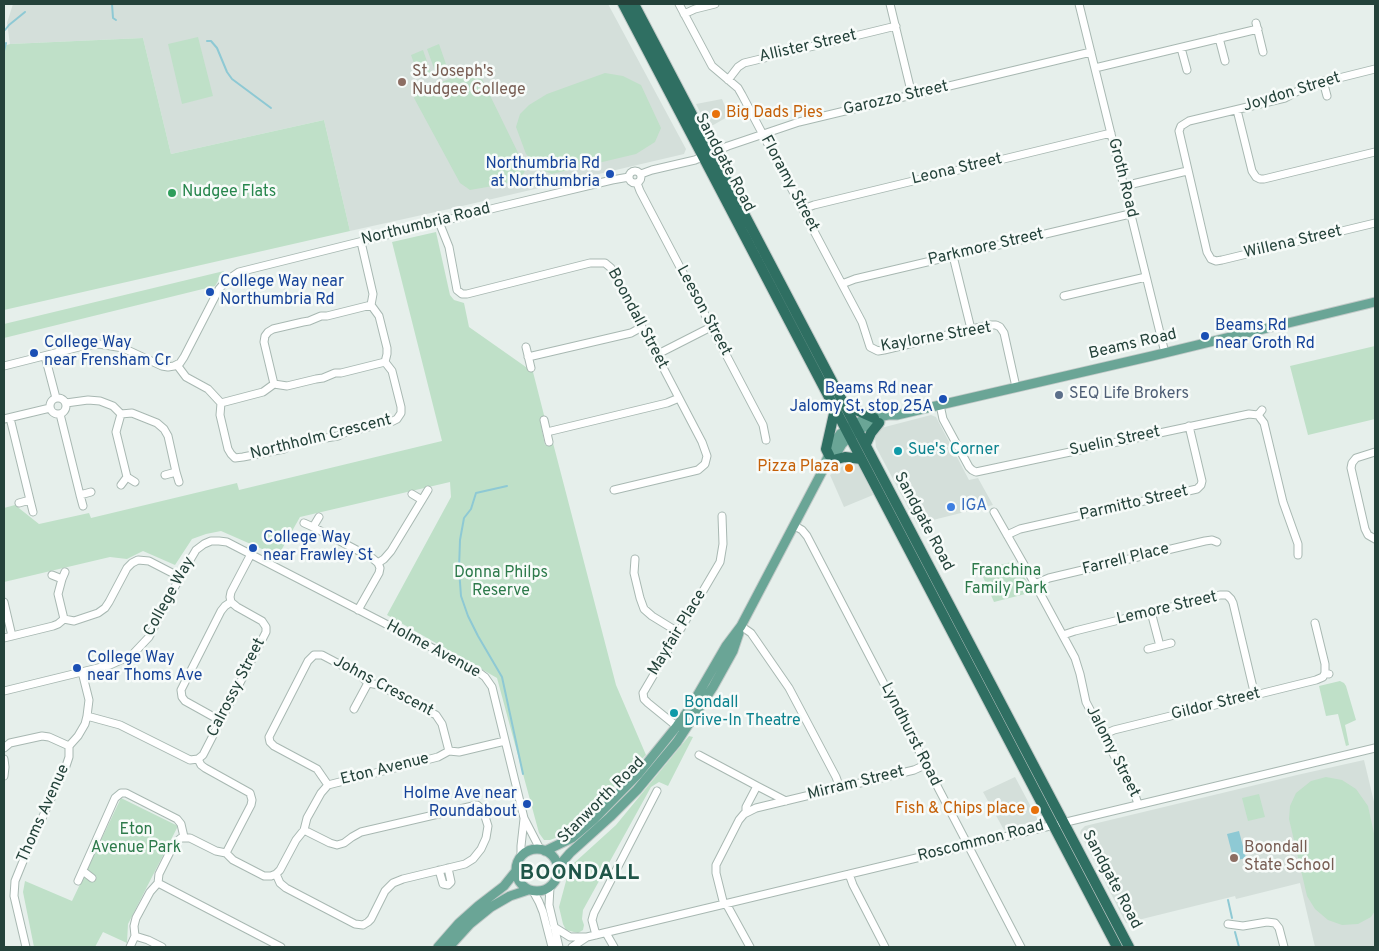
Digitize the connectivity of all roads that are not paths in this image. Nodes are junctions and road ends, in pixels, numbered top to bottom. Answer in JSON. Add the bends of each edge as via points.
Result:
{"nodes":[{"id":1,"x":623,"y":4,"type":"edge"},
{"id":2,"x":634,"y":4,"type":"edge"},
{"id":3,"x":679,"y":4,"type":"edge"},
{"id":4,"x":715,"y":4,"type":"edge"},
{"id":5,"x":890,"y":4,"type":"edge"},
{"id":6,"x":1079,"y":4,"type":"edge"},
{"id":7,"x":684,"y":14,"type":"junction"},
{"id":8,"x":896,"y":26,"type":"junction"},
{"id":9,"x":1219,"y":38,"type":"junction"},
{"id":10,"x":1181,"y":48,"type":"junction"},
{"id":11,"x":1091,"y":52,"type":"junction"},
{"id":12,"x":1263,"y":52,"type":"dead end"},
{"id":13,"x":1225,"y":61,"type":"dead end"},
{"id":14,"x":1095,"y":68,"type":"junction"},
{"id":15,"x":1375,"y":69,"type":"edge"},
{"id":16,"x":1187,"y":70,"type":"dead end"},
{"id":17,"x":728,"y":80,"type":"junction"},
{"id":18,"x":1323,"y":81,"type":"junction"},
{"id":19,"x":912,"y":95,"type":"junction"},
{"id":20,"x":1327,"y":96,"type":"dead end"},
{"id":21,"x":1237,"y":110,"type":"junction"},
{"id":22,"x":763,"y":134,"type":"junction"},
{"id":23,"x":1111,"y":134,"type":"junction"},
{"id":24,"x":1375,"y":152,"type":"edge"},
{"id":25,"x":708,"y":155,"type":"junction"},
{"id":26,"x":1187,"y":171,"type":"junction"},
{"id":27,"x":641,"y":174,"type":"junction"},
{"id":28,"x":629,"y":177,"type":"junction"},
{"id":29,"x":637,"y":183,"type":"junction"},
{"id":30,"x":1124,"y":186,"type":"junction"},
{"id":31,"x":803,"y":209,"type":"junction"},
{"id":32,"x":1130,"y":214,"type":"junction"},
{"id":33,"x":439,"y":222,"type":"junction"},
{"id":34,"x":1375,"y":223,"type":"edge"},
{"id":35,"x":361,"y":242,"type":"junction"},
{"id":36,"x":953,"y":256,"type":"junction"},
{"id":37,"x":1146,"y":277,"type":"junction"},
{"id":38,"x":842,"y":284,"type":"junction"},
{"id":39,"x":1064,"y":296,"type":"dead end"},
{"id":40,"x":1375,"y":302,"type":"edge"},
{"id":41,"x":371,"y":305,"type":"junction"},
{"id":42,"x":711,"y":326,"type":"junction"},
{"id":43,"x":642,"y":327,"type":"junction"},
{"id":44,"x":971,"y":330,"type":"junction"},
{"id":45,"x":526,"y":347,"type":"dead end"},
{"id":46,"x":870,"y":347,"type":"joint"},
{"id":47,"x":1165,"y":352,"type":"junction"},
{"id":48,"x":656,"y":355,"type":"junction"},
{"id":49,"x":45,"y":356,"type":"junction"},
{"id":50,"x":528,"y":357,"type":"junction"},
{"id":51,"x":385,"y":362,"type":"junction"},
{"id":52,"x":177,"y":365,"type":"junction"},
{"id":53,"x":4,"y":366,"type":"edge"},
{"id":54,"x":531,"y":368,"type":"dead end"},
{"id":55,"x":274,"y":384,"type":"junction"},
{"id":56,"x":1016,"y":388,"type":"junction"},
{"id":57,"x":56,"y":398,"type":"junction"},
{"id":58,"x":679,"y":398,"type":"junction"},
{"id":59,"x":66,"y":403,"type":"junction"},
{"id":60,"x":221,"y":403,"type":"junction"},
{"id":61,"x":940,"y":405,"type":"junction"},
{"id":62,"x":50,"y":408,"type":"junction"},
{"id":63,"x":847,"y":408,"type":"junction"},
{"id":64,"x":835,"y":409,"type":"junction"},
{"id":65,"x":60,"y":414,"type":"junction"},
{"id":66,"x":121,"y":414,"type":"junction"},
{"id":67,"x":7,"y":419,"type":"edge"},
{"id":68,"x":544,"y":420,"type":"dead end"},
{"id":69,"x":876,"y":420,"type":"junction"},
{"id":70,"x":1189,"y":426,"type":"junction"},
{"id":71,"x":852,"y":430,"type":"junction"},
{"id":72,"x":547,"y":432,"type":"junction"},
{"id":73,"x":766,"y":440,"type":"dead end"},
{"id":74,"x":549,"y":442,"type":"dead end"},
{"id":75,"x":866,"y":444,"type":"junction"},
{"id":76,"x":1375,"y":452,"type":"edge"},
{"id":77,"x":831,"y":458,"type":"junction"},
{"id":78,"x":861,"y":459,"type":"junction"},
{"id":79,"x":176,"y":472,"type":"junction"},
{"id":80,"x":165,"y":475,"type":"dead end"},
{"id":81,"x":127,"y":477,"type":"junction"},
{"id":82,"x":135,"y":482,"type":"dead end"},
{"id":83,"x":179,"y":482,"type":"dead end"},
{"id":84,"x":121,"y":485,"type":"dead end"},
{"id":85,"x":428,"y":490,"type":"dead end"},
{"id":86,"x":614,"y":490,"type":"dead end"},
{"id":87,"x":91,"y":492,"type":"dead end"},
{"id":88,"x":412,"y":494,"type":"dead end"},
{"id":89,"x":80,"y":495,"type":"junction"},
{"id":90,"x":30,"y":500,"type":"junction"},
{"id":91,"x":422,"y":500,"type":"junction"},
{"id":92,"x":19,"y":503,"type":"dead end"},
{"id":93,"x":83,"y":506,"type":"dead end"},
{"id":94,"x":33,"y":512,"type":"dead end"},
{"id":95,"x":994,"y":512,"type":"dead end"},
{"id":96,"x":722,"y":516,"type":"dead end"},
{"id":97,"x":319,"y":517,"type":"dead end"},
{"id":98,"x":304,"y":523,"type":"dead end"},
{"id":99,"x":795,"y":526,"type":"junction"},
{"id":100,"x":313,"y":527,"type":"junction"},
{"id":101,"x":1007,"y":535,"type":"junction"},
{"id":102,"x":1375,"y":539,"type":"edge"},
{"id":103,"x":1217,"y":542,"type":"dead end"},
{"id":104,"x":252,"y":554,"type":"junction"},
{"id":105,"x":1298,"y":555,"type":"dead end"},
{"id":106,"x":634,"y":559,"type":"dead end"},
{"id":107,"x":378,"y":563,"type":"junction"},
{"id":108,"x":52,"y":575,"type":"dead end"},
{"id":109,"x":180,"y":577,"type":"junction"},
{"id":110,"x":1035,"y":584,"type":"junction"},
{"id":111,"x":4,"y":602,"type":"edge"},
{"id":112,"x":231,"y":602,"type":"junction"},
{"id":113,"x":358,"y":610,"type":"junction"},
{"id":114,"x":1151,"y":612,"type":"junction"},
{"id":115,"x":64,"y":619,"type":"junction"},
{"id":116,"x":1315,"y":623,"type":"dead end"},
{"id":117,"x":741,"y":626,"type":"junction"},
{"id":118,"x":678,"y":632,"type":"junction"},
{"id":119,"x":1064,"y":635,"type":"junction"},
{"id":120,"x":12,"y":636,"type":"junction"},
{"id":121,"x":4,"y":638,"type":"edge"},
{"id":122,"x":1172,"y":643,"type":"dead end"},
{"id":123,"x":1160,"y":646,"type":"junction"},
{"id":124,"x":1148,"y":649,"type":"dead end"},
{"id":125,"x":82,"y":672,"type":"junction"},
{"id":126,"x":368,"y":683,"type":"junction"},
{"id":127,"x":4,"y":691,"type":"edge"},
{"id":128,"x":1255,"y":696,"type":"junction"},
{"id":129,"x":354,"y":709,"type":"dead end"},
{"id":130,"x":87,"y":716,"type":"junction"},
{"id":131,"x":221,"y":721,"type":"junction"},
{"id":132,"x":677,"y":726,"type":"junction"},
{"id":133,"x":685,"y":732,"type":"junction"},
{"id":134,"x":1104,"y":735,"type":"junction"},
{"id":135,"x":505,"y":740,"type":"junction"},
{"id":136,"x":69,"y":746,"type":"junction"},
{"id":137,"x":4,"y":748,"type":"edge"},
{"id":138,"x":1375,"y":748,"type":"edge"},
{"id":139,"x":449,"y":751,"type":"junction"},
{"id":140,"x":699,"y":756,"type":"dead end"},
{"id":141,"x":4,"y":759,"type":"edge"},
{"id":142,"x":198,"y":760,"type":"junction"},
{"id":143,"x":925,"y":765,"type":"junction"},
{"id":144,"x":4,"y":776,"type":"edge"},
{"id":145,"x":328,"y":784,"type":"junction"},
{"id":146,"x":757,"y":786,"type":"junction"},
{"id":147,"x":840,"y":788,"type":"junction"},
{"id":148,"x":657,"y":791,"type":"dead end"},
{"id":149,"x":786,"y":801,"type":"junction"},
{"id":150,"x":1138,"y":804,"type":"junction"},
{"id":151,"x":746,"y":813,"type":"junction"},
{"id":152,"x":524,"y":818,"type":"junction"},
{"id":153,"x":1059,"y":824,"type":"junction"},
{"id":154,"x":304,"y":830,"type":"junction"},
{"id":155,"x":184,"y":837,"type":"junction"},
{"id":156,"x":968,"y":845,"type":"junction"},
{"id":157,"x":542,"y":850,"type":"junction"},
{"id":158,"x":226,"y":853,"type":"junction"},
{"id":159,"x":522,"y":856,"type":"junction"},
{"id":160,"x":558,"y":867,"type":"junction"},
{"id":161,"x":448,"y":868,"type":"junction"},
{"id":162,"x":439,"y":870,"type":"junction"},
{"id":163,"x":83,"y":871,"type":"junction"},
{"id":164,"x":516,"y":871,"type":"junction"},
{"id":165,"x":276,"y":874,"type":"junction"},
{"id":166,"x":849,"y":874,"type":"junction"},
{"id":167,"x":92,"y":878,"type":"dead end"},
{"id":168,"x":78,"y":880,"type":"dead end"},
{"id":169,"x":158,"y":883,"type":"junction"},
{"id":170,"x":550,"y":887,"type":"junction"},
{"id":171,"x":531,"y":891,"type":"junction"},
{"id":172,"x":725,"y":903,"type":"junction"},
{"id":173,"x":1228,"y":924,"type":"dead end"},
{"id":174,"x":554,"y":927,"type":"junction"},
{"id":175,"x":606,"y":933,"type":"junction"},
{"id":176,"x":596,"y":935,"type":"junction"},
{"id":177,"x":135,"y":936,"type":"junction"},
{"id":178,"x":587,"y":937,"type":"junction"},
{"id":179,"x":26,"y":947,"type":"edge"},
{"id":180,"x":130,"y":947,"type":"edge"},
{"id":181,"x":162,"y":947,"type":"edge"},
{"id":182,"x":281,"y":947,"type":"edge"},
{"id":183,"x":438,"y":947,"type":"edge"},
{"id":184,"x":448,"y":947,"type":"edge"},
{"id":185,"x":552,"y":947,"type":"edge"},
{"id":186,"x":559,"y":947,"type":"edge"},
{"id":187,"x":572,"y":947,"type":"edge"},
{"id":188,"x":614,"y":947,"type":"edge"},
{"id":189,"x":750,"y":947,"type":"edge"},
{"id":190,"x":885,"y":947,"type":"edge"},
{"id":191,"x":1021,"y":947,"type":"edge"},
{"id":192,"x":1117,"y":947,"type":"edge"},
{"id":193,"x":1129,"y":947,"type":"edge"},
{"id":194,"x":1284,"y":947,"type":"edge"}],
"edges":[{"from":1,"to":25,"type":"highway","name":"Sandgate Road"},
{"from":2,"to":25,"type":"highway","name":"Sandgate Road"},
{"from":3,"to":7,"type":"street","name":"Floramy Street"},
{"from":4,"to":7,"type":"street"},
{"from":5,"to":8,"type":"street"},
{"from":6,"to":11,"type":"street","name":"Groth Road"},
{"from":7,"to":17,"type":"street","name":"Floramy Street","via":[[712,66]]},
{"from":8,"to":17,"type":"street","name":"Allister Street","via":[[744,63]]},
{"from":8,"to":19,"type":"street"},
{"from":9,"to":10,"type":"street"},
{"from":9,"to":12,"type":"street","via":[[1257,26]]},
{"from":9,"to":13,"type":"street"},
{"from":10,"to":14,"type":"street"},
{"from":10,"to":16,"type":"street"},
{"from":11,"to":14,"type":"street","name":"Groth Road"},
{"from":11,"to":19,"type":"street","name":"Garozzo Street"},
{"from":14,"to":23,"type":"street","name":"Groth Road"},
{"from":15,"to":18,"type":"street","name":"Joydon Street"},
{"from":17,"to":22,"type":"street","name":"Floramy Street","via":[[740,91]]},
{"from":18,"to":20,"type":"street"},
{"from":18,"to":21,"type":"street","name":"Joydon Street","via":[[1285,98]]},
{"from":19,"to":22,"type":"street","name":"Garozzo Street"},
{"from":21,"to":24,"type":"street","via":[[1252,171],[1260,179]]},
{"from":21,"to":26,"type":"street","name":"Joydon Street","via":[[1181,126],[1179,134]]},
{"from":22,"to":25,"type":"street","name":"Garozzo Street"},
{"from":22,"to":31,"type":"street","name":"Floramy Street"},
{"from":23,"to":30,"type":"street","name":"Groth Road"},
{"from":23,"to":31,"type":"street","name":"Leona Street"},
{"from":25,"to":27,"type":"street"},
{"from":25,"to":63,"type":"highway","name":"Sandgate Road"},
{"from":25,"to":64,"type":"highway","name":"Sandgate Road"},
{"from":26,"to":30,"type":"street"},
{"from":26,"to":34,"type":"street","name":"Willena Street","via":[[1207,252],[1216,260]]},
{"from":27,"to":28,"type":"street","via":[[634,171]]},
{"from":27,"to":29,"type":"street"},
{"from":28,"to":29,"type":"street"},
{"from":28,"to":33,"type":"street","name":"Northumbria Road"},
{"from":29,"to":42,"type":"street","name":"Leeson Street"},
{"from":30,"to":32,"type":"street","name":"Groth Road"},
{"from":31,"to":38,"type":"street","name":"Floramy Street"},
{"from":32,"to":36,"type":"street","name":"Parkmore Street"},
{"from":32,"to":37,"type":"street","name":"Groth Road"},
{"from":33,"to":35,"type":"street","name":"Northumbria Road"},
{"from":33,"to":43,"type":"street","name":"Boondall Street","via":[[449,247],[457,290],[461,293],[602,262],[611,268]]},
{"from":35,"to":41,"type":"street","name":"Northholm Crescent","via":[[373,294]]},
{"from":35,"to":52,"type":"street","name":"Northumbria Road","via":[[244,270],[226,281]]},
{"from":36,"to":38,"type":"street","name":"Parkmore Street"},
{"from":36,"to":44,"type":"street"},
{"from":37,"to":39,"type":"street"},
{"from":37,"to":47,"type":"street","name":"Groth Road"},
{"from":38,"to":46,"type":"street","name":"Floramy Street","via":[[862,322]]},
{"from":40,"to":47,"type":"main road","name":"Beams Road"},
{"from":41,"to":51,"type":"street","name":"Northholm Crescent","via":[[379,316],[387,348]]},
{"from":41,"to":55,"type":"street","via":[[268,332],[264,342]]},
{"from":42,"to":48,"type":"street"},
{"from":42,"to":73,"type":"street","name":"Leeson Street","via":[[763,425]]},
{"from":43,"to":48,"type":"street","name":"Boondall Street"},
{"from":43,"to":50,"type":"street"},
{"from":44,"to":46,"type":"street","name":"Kaylorne Street","via":[[881,350]]},
{"from":44,"to":56,"type":"street","name":"Kaylorne Street","via":[[991,325],[1001,329]]},
{"from":45,"to":50,"type":"street"},
{"from":47,"to":56,"type":"main road","name":"Beams Road"},
{"from":48,"to":58,"type":"street","name":"Boondall Street"},
{"from":49,"to":52,"type":"street","via":[[83,346],[106,345],[124,348],[165,367]]},
{"from":49,"to":53,"type":"street"},
{"from":49,"to":57,"type":"street"},
{"from":50,"to":54,"type":"street"},
{"from":51,"to":55,"type":"street","via":[[287,386]]},
{"from":51,"to":60,"type":"street","name":"Northholm Crescent","via":[[393,374],[400,416],[393,421],[336,436],[236,458],[228,448],[220,413]]},
{"from":52,"to":60,"type":"street","via":[[186,377],[208,389]]},
{"from":55,"to":60,"type":"street","via":[[263,392]]},
{"from":56,"to":61,"type":"main road","name":"Beams Road"},
{"from":57,"to":59,"type":"street"},
{"from":57,"to":62,"type":"street","via":[[50,403]]},
{"from":58,"to":72,"type":"street"},
{"from":58,"to":86,"type":"street","name":"Boondall Street","via":[[705,448],[703,467]]},
{"from":59,"to":65,"type":"street","via":[[65,411]]},
{"from":59,"to":66,"type":"street","via":[[100,401],[113,406]]},
{"from":61,"to":69,"type":"main road","name":"Beams Road"},
{"from":61,"to":70,"type":"street","name":"Suelin Street","via":[[944,419],[973,471]]},
{"from":62,"to":65,"type":"street"},
{"from":62,"to":67,"type":"street"},
{"from":63,"to":69,"type":"highway"},
{"from":63,"to":71,"type":"highway","name":"Sandgate Road"},
{"from":64,"to":71,"type":"highway","name":"Sandgate Road"},
{"from":64,"to":77,"type":"highway","via":[[826,450]]},
{"from":65,"to":89,"type":"street"},
{"from":66,"to":79,"type":"street","via":[[135,414],[164,429]]},
{"from":66,"to":81,"type":"street","via":[[116,432]]},
{"from":67,"to":90,"type":"street"},
{"from":68,"to":72,"type":"street"},
{"from":69,"to":71,"type":"main road","name":"Beams Road"},
{"from":69,"to":75,"type":"highway"},
{"from":70,"to":101,"type":"street","name":"Parmitto Street","via":[[1202,481],[1197,489]]},
{"from":70,"to":105,"type":"street","name":"Suelin Street","via":[[1260,412],[1283,502],[1298,544]]},
{"from":71,"to":75,"type":"highway","name":"Sandgate Road"},
{"from":71,"to":77,"type":"main road","name":"Stanworth Road","via":[[838,436]]},
{"from":71,"to":78,"type":"highway","name":"Sandgate Road"},
{"from":72,"to":74,"type":"street"},
{"from":75,"to":153,"type":"highway","name":"Sandgate Road"},
{"from":76,"to":102,"type":"street","via":[[1356,458],[1351,468],[1365,529]]},
{"from":77,"to":78,"type":"highway"},
{"from":77,"to":99,"type":"main road","name":"Stanworth Road"},
{"from":78,"to":153,"type":"highway","name":"Sandgate Road"},
{"from":79,"to":80,"type":"street"},
{"from":79,"to":83,"type":"street"},
{"from":81,"to":82,"type":"street"},
{"from":81,"to":84,"type":"street"},
{"from":85,"to":91,"type":"street"},
{"from":87,"to":89,"type":"street"},
{"from":88,"to":91,"type":"street"},
{"from":89,"to":93,"type":"street"},
{"from":90,"to":92,"type":"street"},
{"from":90,"to":94,"type":"street"},
{"from":91,"to":107,"type":"street","via":[[391,551]]},
{"from":95,"to":101,"type":"street","name":"Jalomy Street"},
{"from":96,"to":118,"type":"street","name":"Mayfair Place","via":[[720,562]]},
{"from":97,"to":100,"type":"street"},
{"from":98,"to":100,"type":"street"},
{"from":99,"to":117,"type":"main road","name":"Stanworth Road"},
{"from":99,"to":143,"type":"street","name":"Lyndhurst Road","via":[[806,536]]},
{"from":100,"to":107,"type":"street"},
{"from":101,"to":110,"type":"street","name":"Jalomy Street"},
{"from":103,"to":110,"type":"street","name":"Farrell Place","via":[[1205,541]]},
{"from":104,"to":109,"type":"street","name":"College Way","via":[[223,541],[208,542],[193,554]]},
{"from":104,"to":112,"type":"street","via":[[231,592]]},
{"from":104,"to":113,"type":"street","name":"College Way"},
{"from":106,"to":118,"type":"street","via":[[634,573],[644,609]]},
{"from":107,"to":113,"type":"street","via":[[379,573]]},
{"from":108,"to":115,"type":"street","via":[[64,575],[58,594]]},
{"from":109,"to":115,"type":"street","via":[[145,560],[134,561],[102,611],[74,620]]},
{"from":109,"to":125,"type":"street","name":"College Way","via":[[149,638],[140,648],[116,663]]},
{"from":110,"to":119,"type":"street","name":"Jalomy Street"},
{"from":111,"to":120,"type":"street"},
{"from":112,"to":131,"type":"street","name":"Calrossy Street","via":[[260,619],[267,629]]},
{"from":112,"to":131,"type":"street","via":[[221,611],[181,690],[185,701]]},
{"from":113,"to":135,"type":"street","name":"Holme Avenue","via":[[485,677],[492,687]]},
{"from":114,"to":119,"type":"street","name":"Lemore Street"},
{"from":114,"to":123,"type":"street"},
{"from":114,"to":128,"type":"street","name":"Lemore Street","via":[[1220,595],[1230,597]]},
{"from":115,"to":120,"type":"street","via":[[53,626]]},
{"from":116,"to":128,"type":"street","name":"Gildor Street","via":[[1327,673],[1318,680]]},
{"from":117,"to":132,"type":"main road","name":"Stanworth Road"},
{"from":117,"to":133,"type":"main road","name":"Stanworth Road","via":[[733,651]]},
{"from":117,"to":147,"type":"street","via":[[751,633],[789,688]]},
{"from":118,"to":132,"type":"street","name":"Mayfair Place","via":[[643,693],[648,704]]},
{"from":119,"to":134,"type":"street","name":"Jalomy Street","via":[[1079,667],[1086,702]]},
{"from":120,"to":121,"type":"street"},
{"from":122,"to":123,"type":"street"},
{"from":123,"to":124,"type":"street"},
{"from":125,"to":127,"type":"street","name":"College Way"},
{"from":125,"to":130,"type":"street","name":"Thoms Avenue","via":[[89,700]]},
{"from":126,"to":129,"type":"street"},
{"from":126,"to":139,"type":"street","name":"Johns Crescent","via":[[379,685],[436,715],[442,724]]},
{"from":126,"to":145,"type":"street","name":"Johns Crescent","via":[[360,675],[322,655],[314,655],[270,734],[272,744],[317,770]]},
{"from":128,"to":134,"type":"street","name":"Gildor Street"},
{"from":130,"to":136,"type":"street","name":"Thoms Avenue","via":[[78,736]]},
{"from":130,"to":142,"type":"street","via":[[120,724],[190,760]]},
{"from":131,"to":142,"type":"street","name":"Calrossy Street"},
{"from":132,"to":133,"type":"street","name":"Mayfair Place"},
{"from":132,"to":157,"type":"main road","name":"Stanworth Road","via":[[639,773],[594,820],[572,838]]},
{"from":133,"to":160,"type":"main road","name":"Stanworth Road","via":[[637,790]]},
{"from":134,"to":150,"type":"street","name":"Jalomy Street"},
{"from":135,"to":139,"type":"street","name":"Eton Avenue","via":[[459,752]]},
{"from":135,"to":152,"type":"street","name":"Holme Avenue"},
{"from":136,"to":137,"type":"street","via":[[45,736],[13,742]]},
{"from":136,"to":179,"type":"street","name":"Thoms Avenue","via":[[68,761],[14,887]]},
{"from":138,"to":150,"type":"street","name":"Roscommon Road"},
{"from":139,"to":145,"type":"street","name":"Eton Avenue","via":[[438,757]]},
{"from":140,"to":146,"type":"street","name":"Mirram Street"},
{"from":141,"to":144,"type":"street"},
{"from":142,"to":158,"type":"street","via":[[202,766],[252,795],[251,805]]},
{"from":143,"to":147,"type":"street","name":"Mirram Street"},
{"from":143,"to":156,"type":"street","name":"Lyndhurst Road"},
{"from":145,"to":154,"type":"street","name":"Eton Avenue","via":[[307,818]]},
{"from":146,"to":149,"type":"street","name":"Mirram Street"},
{"from":146,"to":151,"type":"street"},
{"from":147,"to":149,"type":"street","name":"Mirram Street"},
{"from":148,"to":176,"type":"street","name":"Stanworth Road","via":[[594,913],[592,920]]},
{"from":149,"to":151,"type":"street","name":"Mirram Street"},
{"from":150,"to":153,"type":"street","name":"Roscommon Road"},
{"from":151,"to":172,"type":"street","via":[[716,866]]},
{"from":152,"to":157,"type":"street","name":"Holme Avenue"},
{"from":152,"to":159,"type":"street","name":"Holme Avenue"},
{"from":153,"to":156,"type":"street","name":"Roscommon Road"},
{"from":153,"to":192,"type":"highway","name":"Sandgate Road"},
{"from":153,"to":193,"type":"highway","name":"Sandgate Road"},
{"from":154,"to":161,"type":"street","via":[[337,845],[361,832],[480,806],[488,826],[481,849],[470,862]]},
{"from":154,"to":165,"type":"street","name":"Eton Avenue"},
{"from":155,"to":158,"type":"street"},
{"from":155,"to":163,"type":"street","via":[[181,824],[176,819],[121,793],[115,798]]},
{"from":155,"to":169,"type":"street","via":[[174,844]]},
{"from":156,"to":166,"type":"street","name":"Roscommon Road"},
{"from":156,"to":191,"type":"street","name":"Lyndhurst Road"},
{"from":157,"to":159,"type":"main road","via":[[533,850]]},
{"from":157,"to":160,"type":"main road","via":[[556,860]]},
{"from":158,"to":165,"type":"street","via":[[264,876]]},
{"from":159,"to":164,"type":"main road"},
{"from":160,"to":170,"type":"main road"},
{"from":161,"to":162,"type":"street"},
{"from":161,"to":162,"type":"street","via":[[451,882],[448,885],[443,884]]},
{"from":162,"to":165,"type":"street","via":[[392,883],[368,922],[359,925],[286,888]]},
{"from":163,"to":167,"type":"street"},
{"from":163,"to":168,"type":"street"},
{"from":164,"to":171,"type":"main road","via":[[519,882]]},
{"from":164,"to":183,"type":"main road","via":[[504,886],[459,923]]},
{"from":166,"to":172,"type":"street","name":"Roscommon Road"},
{"from":166,"to":190,"type":"street"},
{"from":169,"to":177,"type":"street","via":[[136,918]]},
{"from":169,"to":182,"type":"street"},
{"from":170,"to":171,"type":"main road"},
{"from":170,"to":174,"type":"street","via":[[549,905]]},
{"from":171,"to":184,"type":"main road","via":[[510,896],[491,907]]},
{"from":171,"to":185,"type":"street","via":[[541,906]]},
{"from":172,"to":175,"type":"street","name":"Roscommon Road"},
{"from":172,"to":189,"type":"street"},
{"from":173,"to":194,"type":"street","via":[[1275,923]]},
{"from":174,"to":178,"type":"street","name":"Roscommon Road","via":[[570,936]]},
{"from":174,"to":186,"type":"street"},
{"from":175,"to":176,"type":"street","name":"Roscommon Road"},
{"from":175,"to":188,"type":"street"},
{"from":176,"to":178,"type":"street","name":"Roscommon Road"},
{"from":177,"to":180,"type":"street"},
{"from":177,"to":181,"type":"street"},
{"from":178,"to":187,"type":"street","name":"Roscommon Road"}]}
